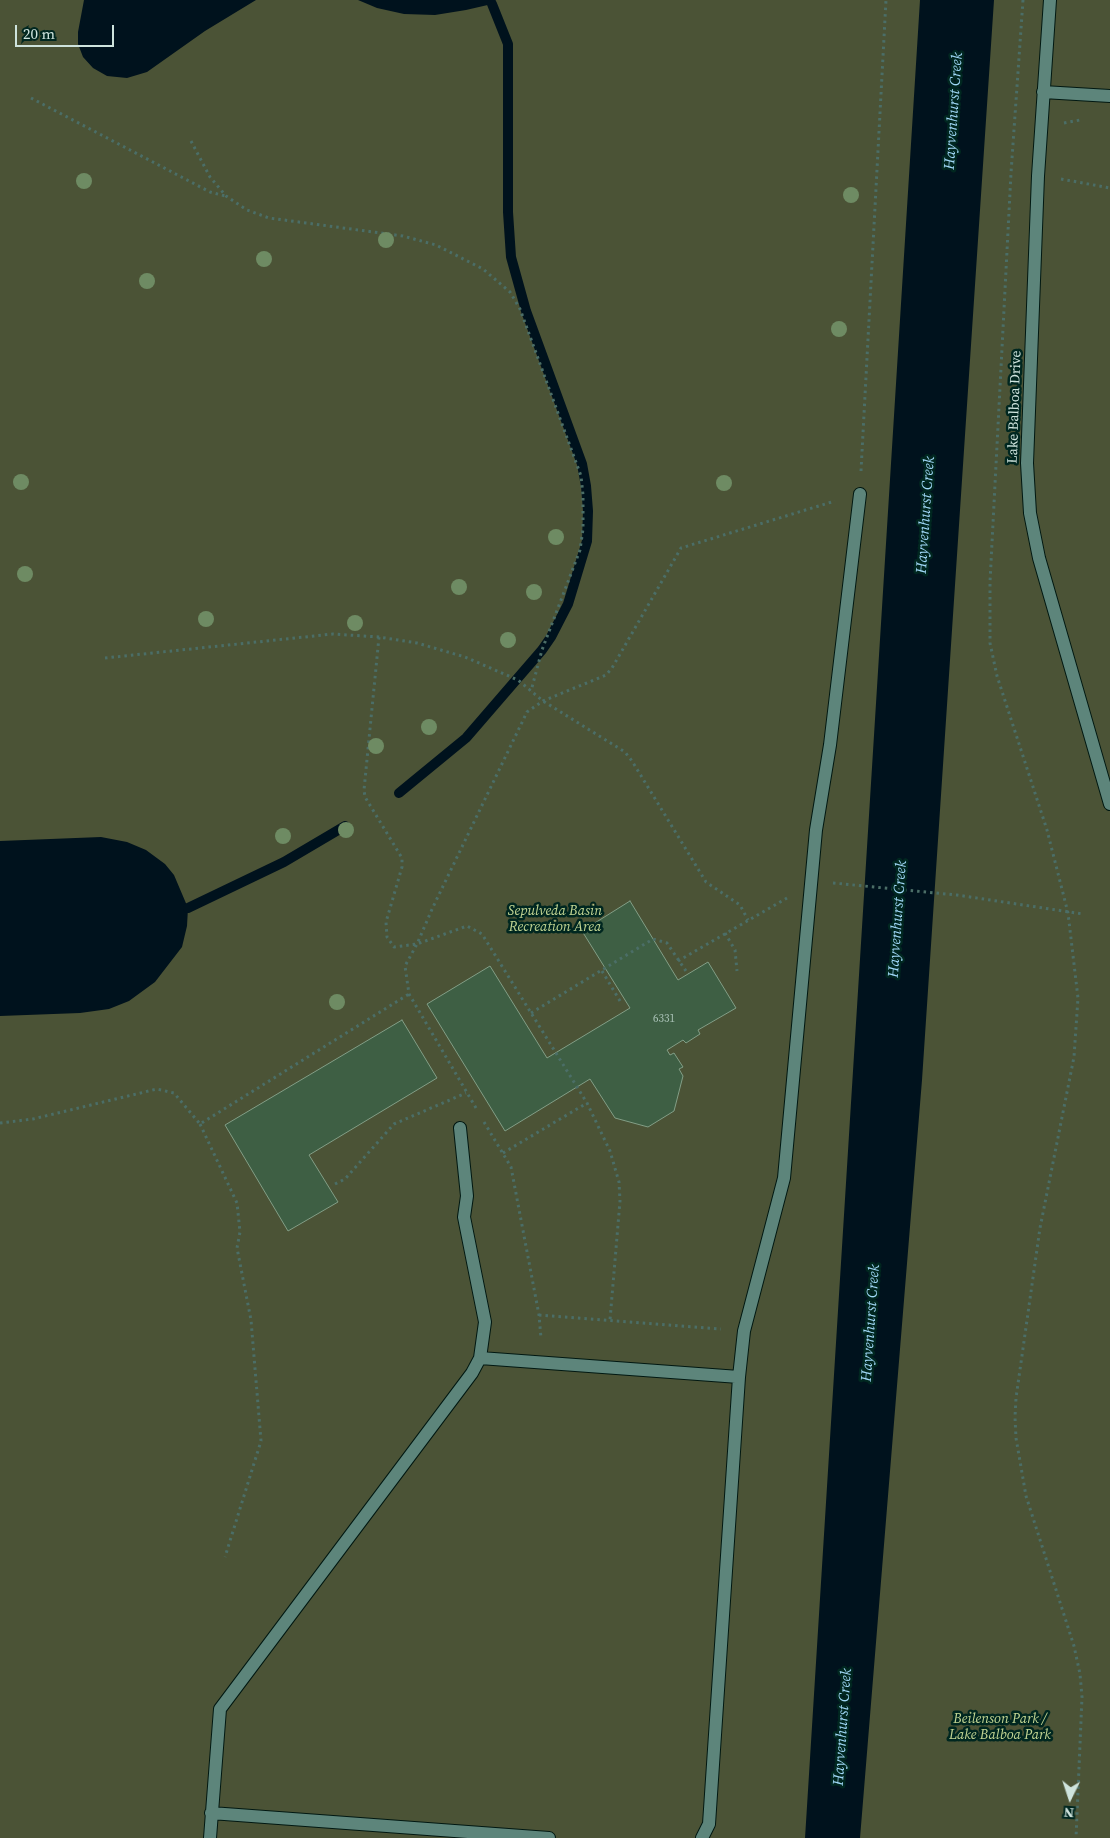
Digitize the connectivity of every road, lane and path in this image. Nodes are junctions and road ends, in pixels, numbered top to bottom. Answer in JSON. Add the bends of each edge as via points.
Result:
{"nodes":[{"id":1,"x":886,"y":0,"type":"edge"},
{"id":2,"x":1023,"y":0,"type":"edge"},
{"id":3,"x":1050,"y":0,"type":"edge"},
{"id":4,"x":1043,"y":92,"type":"junction"},
{"id":5,"x":1110,"y":96,"type":"edge"},
{"id":6,"x":31,"y":98,"type":"dead end"},
{"id":7,"x":191,"y":141,"type":"dead end"},
{"id":8,"x":1061,"y":178,"type":"dead end"},
{"id":9,"x":1110,"y":188,"type":"edge"},
{"id":10,"x":226,"y":196,"type":"junction"},
{"id":11,"x":860,"y":494,"type":"junction"},
{"id":12,"x":379,"y":637,"type":"junction"},
{"id":13,"x":105,"y":658,"type":"dead end"},
{"id":14,"x":531,"y":691,"type":"junction"},
{"id":15,"x":543,"y":701,"type":"junction"},
{"id":16,"x":1110,"y":804,"type":"edge"},
{"id":17,"x":812,"y":888,"type":"junction"},
{"id":18,"x":1068,"y":913,"type":"junction"},
{"id":19,"x":1083,"y":914,"type":"dead end"},
{"id":20,"x":748,"y":920,"type":"junction"},
{"id":21,"x":726,"y":933,"type":"junction"},
{"id":22,"x":417,"y":944,"type":"junction"},
{"id":23,"x":678,"y":961,"type":"junction"},
{"id":24,"x":602,"y":971,"type":"junction"},
{"id":25,"x":737,"y":971,"type":"dead end"},
{"id":26,"x":688,"y":974,"type":"dead end"},
{"id":27,"x":409,"y":994,"type":"dead end"},
{"id":28,"x":620,"y":1001,"type":"dead end"},
{"id":29,"x":531,"y":1013,"type":"junction"},
{"id":30,"x":466,"y":1093,"type":"dead end"},
{"id":31,"x":587,"y":1103,"type":"junction"},
{"id":32,"x":0,"y":1123,"type":"edge"},
{"id":33,"x":200,"y":1124,"type":"junction"},
{"id":34,"x":460,"y":1128,"type":"dead end"},
{"id":35,"x":503,"y":1153,"type":"dead end"},
{"id":36,"x":335,"y":1184,"type":"dead end"},
{"id":37,"x":539,"y":1315,"type":"dead end"},
{"id":38,"x":610,"y":1320,"type":"junction"},
{"id":39,"x":744,"y":1331,"type":"junction"},
{"id":40,"x":480,"y":1358,"type":"junction"},
{"id":41,"x":739,"y":1377,"type":"junction"},
{"id":42,"x":225,"y":1557,"type":"dead end"},
{"id":43,"x":211,"y":1813,"type":"junction"},
{"id":44,"x":210,"y":1838,"type":"edge"},
{"id":45,"x":549,"y":1838,"type":"edge"},
{"id":46,"x":702,"y":1838,"type":"edge"},
{"id":47,"x":1076,"y":1838,"type":"edge"}],
"edges":[{"from":1,"to":11,"type":"path"},
{"from":2,"to":18,"type":"path","via":[[990,582],[990,643],[997,676],[1047,830]]},
{"from":3,"to":4,"type":"street","name":"Lake Balboa Drive"},
{"from":4,"to":5,"type":"street"},
{"from":4,"to":16,"type":"street","name":"Lake Balboa Drive","via":[[1027,463],[1030,513],[1039,558]]},
{"from":6,"to":10,"type":"path","via":[[210,192]]},
{"from":7,"to":10,"type":"path","via":[[210,177]]},
{"from":8,"to":9,"type":"path"},
{"from":10,"to":14,"type":"path","via":[[247,210],[269,218],[403,236],[436,245],[483,269],[515,300],[581,476],[583,495],[580,550],[542,650]]},
{"from":11,"to":15,"type":"path","via":[[681,548],[606,675]]},
{"from":11,"to":17,"type":"street","via":[[830,745],[816,830]]},
{"from":12,"to":13,"type":"path","via":[[333,634]]},
{"from":12,"to":14,"type":"path","via":[[417,643],[465,657],[518,680]]},
{"from":12,"to":22,"type":"path","via":[[364,790],[365,797],[402,858],[386,922],[387,937],[394,947]]},
{"from":14,"to":15,"type":"path"},
{"from":15,"to":20,"type":"path","via":[[629,756],[706,882],[740,905]]},
{"from":15,"to":22,"type":"path","via":[[528,712]]},
{"from":17,"to":18,"type":"path","via":[[856,884],[957,895]]},
{"from":17,"to":20,"type":"path","via":[[784,899]]},
{"from":17,"to":39,"type":"street","via":[[784,1178]]},
{"from":18,"to":19,"type":"path"},
{"from":18,"to":47,"type":"path","via":[[1078,998],[1074,1057],[1040,1228],[1015,1417],[1026,1496],[1080,1674]]},
{"from":20,"to":21,"type":"path"},
{"from":21,"to":23,"type":"path"},
{"from":21,"to":25,"type":"path","via":[[735,950]]},
{"from":22,"to":29,"type":"path","via":[[467,926],[482,934]]},
{"from":23,"to":24,"type":"path","via":[[667,943],[653,939]]},
{"from":23,"to":26,"type":"path"},
{"from":24,"to":28,"type":"path"},
{"from":24,"to":29,"type":"path"},
{"from":27,"to":33,"type":"path"},
{"from":29,"to":31,"type":"path"},
{"from":30,"to":36,"type":"path","via":[[394,1124],[345,1179]]},
{"from":31,"to":35,"type":"path"},
{"from":31,"to":38,"type":"path","via":[[610,1151],[620,1200]]},
{"from":32,"to":33,"type":"path","via":[[33,1119],[157,1089],[174,1093]]},
{"from":33,"to":42,"type":"path","via":[[237,1203],[240,1232],[237,1248],[251,1320],[261,1441]]},
{"from":34,"to":40,"type":"street","via":[[468,1196],[464,1217],[485,1322]]},
{"from":37,"to":38,"type":"path"},
{"from":38,"to":39,"type":"path"},
{"from":39,"to":41,"type":"street"},
{"from":40,"to":41,"type":"street"},
{"from":40,"to":43,"type":"street","via":[[220,1709]]},
{"from":41,"to":46,"type":"street","via":[[709,1824]]},
{"from":43,"to":44,"type":"street"},
{"from":43,"to":45,"type":"street"}]}
